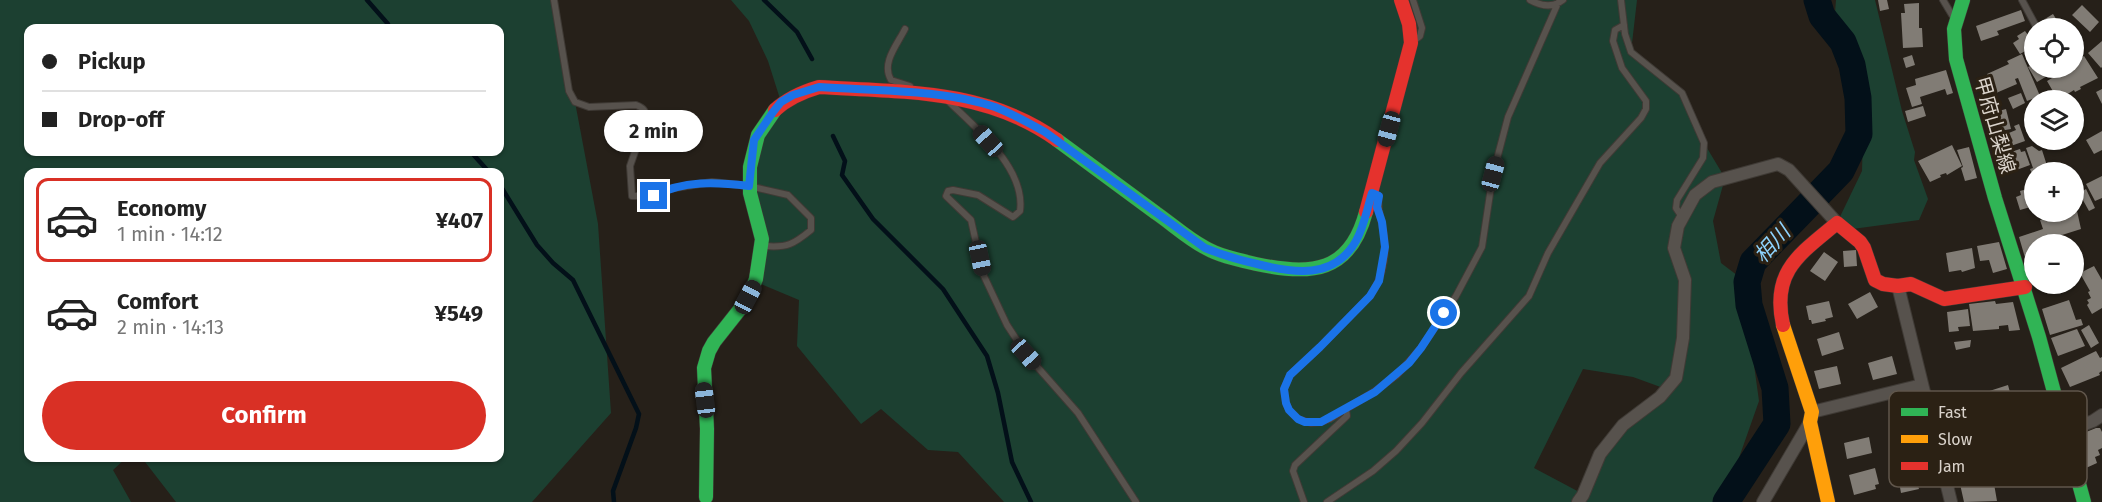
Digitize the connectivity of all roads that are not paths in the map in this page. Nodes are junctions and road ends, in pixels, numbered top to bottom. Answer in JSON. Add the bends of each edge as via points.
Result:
{"nodes":[{"id":1,"x":554,"y":0,"type":"edge"},
{"id":2,"x":1401,"y":0,"type":"edge"},
{"id":3,"x":1413,"y":0,"type":"edge"},
{"id":4,"x":1530,"y":0,"type":"edge"},
{"id":5,"x":1621,"y":0,"type":"edge"},
{"id":6,"x":1943,"y":0,"type":"edge"},
{"id":7,"x":1963,"y":0,"type":"edge"},
{"id":8,"x":2022,"y":0,"type":"edge"},
{"id":9,"x":1560,"y":2,"type":"edge"},
{"id":10,"x":1954,"y":17,"type":"junction"},
{"id":11,"x":2032,"y":18,"type":"edge"},
{"id":12,"x":1624,"y":25,"type":"junction"},
{"id":13,"x":905,"y":29,"type":"dead end"},
{"id":14,"x":1411,"y":43,"type":"junction"},
{"id":15,"x":942,"y":96,"type":"junction"},
{"id":16,"x":749,"y":186,"type":"junction"},
{"id":17,"x":1372,"y":193,"type":"junction"},
{"id":18,"x":1683,"y":218,"type":"junction"},
{"id":19,"x":1837,"y":223,"type":"junction"},
{"id":20,"x":762,"y":246,"type":"junction"},
{"id":21,"x":2024,"y":284,"type":"edge"},
{"id":22,"x":1898,"y":286,"type":"junction"},
{"id":23,"x":2024,"y":287,"type":"edge"},
{"id":24,"x":2027,"y":294,"type":"edge"},
{"id":25,"x":1922,"y":385,"type":"junction"},
{"id":26,"x":1901,"y":391,"type":"edge"},
{"id":27,"x":1923,"y":391,"type":"edge"},
{"id":28,"x":2054,"y":391,"type":"edge"},
{"id":29,"x":1889,"y":395,"type":"edge"},
{"id":30,"x":1346,"y":409,"type":"junction"},
{"id":31,"x":2102,"y":415,"type":"edge"},
{"id":32,"x":1811,"y":417,"type":"junction"},
{"id":33,"x":2087,"y":423,"type":"edge"},
{"id":34,"x":1947,"y":487,"type":"edge"},
{"id":35,"x":2080,"y":487,"type":"edge"},
{"id":36,"x":706,"y":500,"type":"edge"},
{"id":37,"x":1136,"y":502,"type":"edge"},
{"id":38,"x":1304,"y":502,"type":"edge"},
{"id":39,"x":1327,"y":502,"type":"edge"},
{"id":40,"x":1578,"y":502,"type":"edge"},
{"id":41,"x":1762,"y":502,"type":"edge"},
{"id":42,"x":1828,"y":502,"type":"edge"},
{"id":43,"x":1951,"y":502,"type":"edge"},
{"id":44,"x":2084,"y":502,"type":"edge"}],
"edges":[{"from":1,"to":16,"type":"lane","via":[[569,91],[575,102],[589,107],[636,105],[646,113],[630,166],[632,196],[654,196],[668,189],[712,182]]},
{"from":2,"to":14,"type":"street"},
{"from":3,"to":14,"type":"lane","via":[[1422,28],[1420,36]]},
{"from":4,"to":9,"type":"lane","via":[[1546,5]]},
{"from":5,"to":12,"type":"lane"},
{"from":6,"to":10,"type":"lane"},
{"from":7,"to":10,"type":"street","name":"甲府山梨線"},
{"from":8,"to":11,"type":"lane"},
{"from":9,"to":30,"type":"lane","via":[[1508,117],[1478,255],[1456,296],[1409,363],[1375,392]]},
{"from":10,"to":21,"type":"street","name":"甲府山梨線","via":[[1956,59]]},
{"from":12,"to":18,"type":"lane","via":[[1631,52],[1682,93],[1704,143],[1703,158],[1677,200],[1676,208]]},
{"from":12,"to":39,"type":"lane","via":[[1615,30],[1613,41],[1622,68],[1646,101],[1644,114],[1600,163],[1548,253],[1530,296],[1396,451]]},
{"from":13,"to":15,"type":"lane","via":[[886,72],[891,80]]},
{"from":14,"to":17,"type":"street"},
{"from":15,"to":16,"type":"street","via":[[819,87],[793,95],[777,107],[754,140]]},
{"from":15,"to":17,"type":"street","via":[[961,98],[1020,117],[1205,248],[1280,270],[1313,271],[1342,258],[1356,242]]},
{"from":15,"to":37,"type":"lane","via":[[1000,153],[1022,201],[1020,211],[1013,217],[978,195],[953,190],[946,196],[971,219],[983,273],[1007,325],[1026,354],[1078,413]]},
{"from":16,"to":20,"type":"street"},
{"from":16,"to":20,"type":"lane","via":[[788,195],[811,218],[812,230],[795,243],[781,248]]},
{"from":17,"to":30,"type":"lane","via":[[1379,196],[1377,207],[1385,247],[1376,288],[1295,368],[1284,389],[1289,410],[1305,422],[1321,422]]},
{"from":18,"to":19,"type":"street","via":[[1695,195],[1712,182],[1778,164]]},
{"from":18,"to":40,"type":"street","via":[[1674,248],[1685,280],[1683,338],[1676,378],[1660,397],[1623,424],[1600,454]]},
{"from":19,"to":22,"type":"street","via":[[1860,242],[1875,280]]},
{"from":19,"to":32,"type":"street","via":[[1803,252],[1787,273],[1778,298]]},
{"from":20,"to":36,"type":"street","via":[[756,282],[740,312],[707,353],[703,381],[707,418]]},
{"from":22,"to":23,"type":"street","via":[[1911,284],[1944,299]]},
{"from":22,"to":25,"type":"street"},
{"from":24,"to":28,"type":"street","name":"甲府山梨線"},
{"from":25,"to":26,"type":"street"},
{"from":25,"to":27,"type":"street"},
{"from":29,"to":32,"type":"street"},
{"from":30,"to":38,"type":"lane","via":[[1347,416],[1295,465],[1293,471]]},
{"from":31,"to":33,"type":"street"},
{"from":32,"to":41,"type":"street"},
{"from":32,"to":42,"type":"street"},
{"from":34,"to":43,"type":"street"},
{"from":35,"to":44,"type":"street","name":"甲府山梨線"}]}
